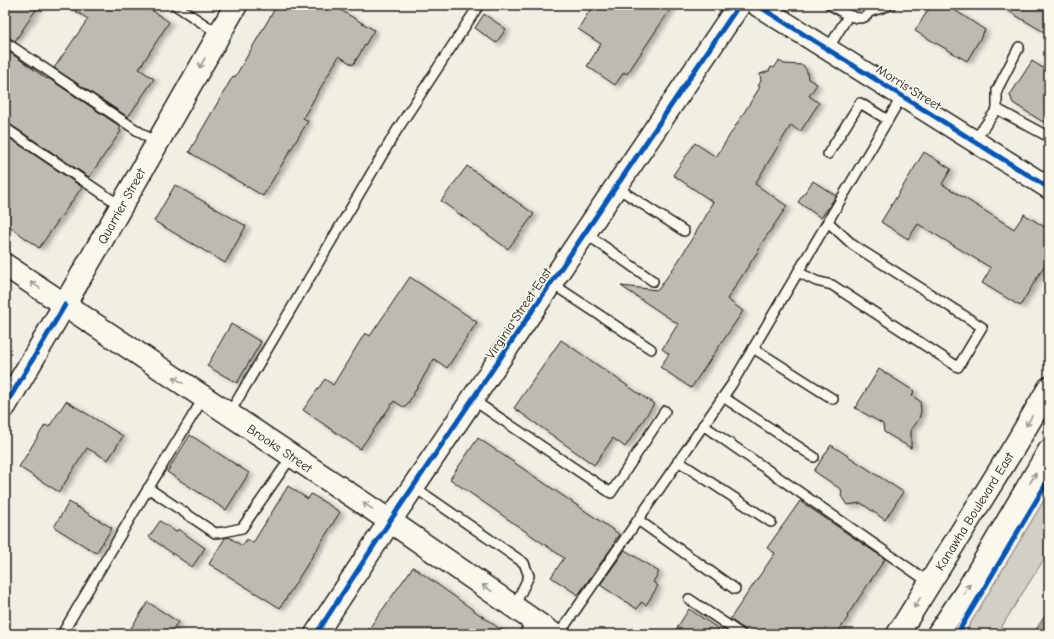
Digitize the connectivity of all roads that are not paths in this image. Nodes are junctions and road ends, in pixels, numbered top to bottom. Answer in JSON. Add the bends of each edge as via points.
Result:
{"nodes":[{"id":1,"x":175,"y":5,"type":"edge"},
{"id":2,"x":236,"y":5,"type":"edge"},
{"id":3,"x":480,"y":5,"type":"edge"},
{"id":4,"x":739,"y":5,"type":"edge"},
{"id":5,"x":757,"y":5,"type":"edge"},
{"id":6,"x":830,"y":5,"type":"edge"},
{"id":7,"x":891,"y":5,"type":"edge"},
{"id":8,"x":871,"y":8,"type":"edge"},
{"id":9,"x":848,"y":16,"type":"junction"},
{"id":10,"x":219,"y":34,"type":"junction"},
{"id":11,"x":5,"y":42,"type":"edge"},
{"id":12,"x":1019,"y":47,"type":"dead end"},
{"id":13,"x":828,"y":49,"type":"junction"},
{"id":14,"x":902,"y":96,"type":"junction"},
{"id":15,"x":997,"y":109,"type":"junction"},
{"id":16,"x":888,"y":120,"type":"junction"},
{"id":17,"x":5,"y":128,"type":"edge"},
{"id":18,"x":1049,"y":137,"type":"edge"},
{"id":19,"x":974,"y":141,"type":"junction"},
{"id":20,"x":156,"y":143,"type":"junction"},
{"id":21,"x":828,"y":154,"type":"dead end"},
{"id":22,"x":616,"y":187,"type":"junction"},
{"id":23,"x":1049,"y":188,"type":"edge"},
{"id":24,"x":120,"y":206,"type":"junction"},
{"id":25,"x":828,"y":222,"type":"junction"},
{"id":26,"x":684,"y":231,"type":"dead end"},
{"id":27,"x":585,"y":233,"type":"junction"},
{"id":28,"x":5,"y":265,"type":"edge"},
{"id":29,"x":798,"y":272,"type":"junction"},
{"id":30,"x":653,"y":281,"type":"dead end"},
{"id":31,"x":551,"y":283,"type":"junction"},
{"id":32,"x":65,"y":305,"type":"junction"},
{"id":33,"x":753,"y":348,"type":"junction"},
{"id":34,"x":651,"y":349,"type":"dead end"},
{"id":35,"x":1049,"y":388,"type":"edge"},
{"id":36,"x":204,"y":397,"type":"junction"},
{"id":37,"x":723,"y":397,"type":"junction"},
{"id":38,"x":833,"y":399,"type":"dead end"},
{"id":39,"x":473,"y":400,"type":"junction"},
{"id":40,"x":5,"y":406,"type":"edge"},
{"id":41,"x":665,"y":411,"type":"dead end"},
{"id":42,"x":229,"y":414,"type":"junction"},
{"id":43,"x":703,"y":425,"type":"junction"},
{"id":44,"x":1049,"y":451,"type":"edge"},
{"id":45,"x":292,"y":456,"type":"junction"},
{"id":46,"x":814,"y":457,"type":"dead end"},
{"id":47,"x":678,"y":461,"type":"junction"},
{"id":48,"x":414,"y":487,"type":"junction"},
{"id":49,"x":148,"y":488,"type":"junction"},
{"id":50,"x":638,"y":520,"type":"junction"},
{"id":51,"x":390,"y":521,"type":"junction"},
{"id":52,"x":771,"y":522,"type":"dead end"},
{"id":53,"x":930,"y":583,"type":"junction"},
{"id":54,"x":735,"y":589,"type":"dead end"},
{"id":55,"x":688,"y":598,"type":"dead end"},
{"id":56,"x":514,"y":607,"type":"junction"},
{"id":57,"x":529,"y":627,"type":"edge"},
{"id":58,"x":62,"y":634,"type":"edge"},
{"id":59,"x":316,"y":634,"type":"edge"},
{"id":60,"x":553,"y":634,"type":"edge"},
{"id":61,"x":559,"y":634,"type":"edge"},
{"id":62,"x":741,"y":634,"type":"edge"},
{"id":63,"x":898,"y":634,"type":"edge"},
{"id":64,"x":938,"y":634,"type":"edge"}],
"edges":[{"from":1,"to":10,"type":"lane"},
{"from":2,"to":10,"type":"main road","name":"Quarrier Street"},
{"from":3,"to":42,"type":"lane","via":[[397,130]]},
{"from":4,"to":22,"type":"main road","name":"Virginia Street East"},
{"from":5,"to":13,"type":"street","name":"Morris Street"},
{"from":6,"to":9,"type":"lane"},
{"from":7,"to":8,"type":"lane"},
{"from":8,"to":9,"type":"lane","via":[[865,17]]},
{"from":9,"to":13,"type":"lane"},
{"from":10,"to":20,"type":"main road","name":"Quarrier Street","one_way":true},
{"from":11,"to":20,"type":"lane"},
{"from":12,"to":15,"type":"lane","via":[[997,90]]},
{"from":13,"to":14,"type":"street","name":"Morris Street"},
{"from":14,"to":16,"type":"lane"},
{"from":14,"to":19,"type":"street","name":"Morris Street"},
{"from":15,"to":18,"type":"lane"},
{"from":15,"to":19,"type":"lane"},
{"from":16,"to":21,"type":"lane","via":[[860,103]]},
{"from":16,"to":25,"type":"lane"},
{"from":17,"to":24,"type":"lane"},
{"from":19,"to":23,"type":"street","name":"Morris Street"},
{"from":20,"to":24,"type":"main road","name":"Quarrier Street"},
{"from":22,"to":26,"type":"lane"},
{"from":22,"to":27,"type":"main road","name":"Virginia Street East"},
{"from":24,"to":32,"type":"main road","name":"Quarrier Street"},
{"from":25,"to":29,"type":"lane"},
{"from":25,"to":29,"type":"lane","via":[[853,245],[982,327],[958,367],[832,285]]},
{"from":27,"to":30,"type":"lane"},
{"from":27,"to":31,"type":"main road","name":"Virginia Street East"},
{"from":32,"to":28,"type":"main road","name":"Brooks Street","one_way":true},
{"from":29,"to":33,"type":"lane"},
{"from":31,"to":34,"type":"lane"},
{"from":31,"to":39,"type":"main road","name":"Virginia Street East"},
{"from":36,"to":32,"type":"main road","name":"Brooks Street","one_way":true},
{"from":32,"to":40,"type":"main road","name":"Quarrier Street"},
{"from":33,"to":37,"type":"lane"},
{"from":33,"to":38,"type":"lane"},
{"from":35,"to":53,"type":"main road","name":"Kanawha Boulevard East","one_way":true},
{"from":36,"to":42,"type":"main road","name":"Brooks Street"},
{"from":36,"to":49,"type":"lane"},
{"from":37,"to":43,"type":"lane"},
{"from":37,"to":46,"type":"lane"},
{"from":39,"to":41,"type":"lane","via":[[611,493]]},
{"from":39,"to":48,"type":"main road","name":"Virginia Street East"},
{"from":42,"to":45,"type":"main road","name":"Brooks Street"},
{"from":43,"to":47,"type":"lane"},
{"from":43,"to":53,"type":"lane"},
{"from":64,"to":44,"type":"main road","one_way":true,"via":[[966,592]]},
{"from":45,"to":49,"type":"lane","via":[[242,528],[224,532],[215,533]]},
{"from":51,"to":45,"type":"main road","name":"Brooks Street","one_way":true},
{"from":47,"to":50,"type":"lane"},
{"from":47,"to":52,"type":"lane"},
{"from":48,"to":51,"type":"main road","name":"Virginia Street East"},
{"from":48,"to":56,"type":"lane","via":[[524,563],[529,576]]},
{"from":49,"to":58,"type":"lane"},
{"from":50,"to":54,"type":"lane"},
{"from":50,"to":61,"type":"lane"},
{"from":56,"to":51,"type":"main road","name":"Brooks Street","one_way":true},
{"from":51,"to":59,"type":"main road","name":"Virginia Street East"},
{"from":53,"to":63,"type":"main road","name":"Kanawha Boulevard East","one_way":true},
{"from":55,"to":62,"type":"lane"},
{"from":56,"to":57,"type":"main road","name":"Brooks Street"},
{"from":57,"to":60,"type":"main road","name":"Brooks Street"}]}
